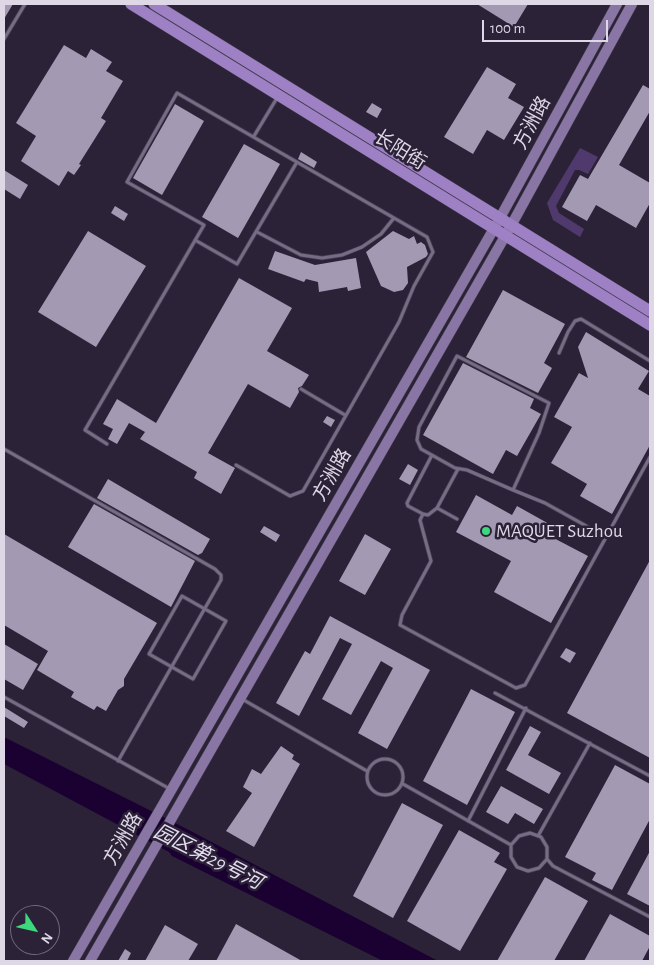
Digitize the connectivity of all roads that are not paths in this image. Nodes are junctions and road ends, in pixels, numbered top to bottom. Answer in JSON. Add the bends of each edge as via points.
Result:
{"nodes":[{"id":1,"x":25,"y":4,"type":"edge"},
{"id":2,"x":131,"y":4,"type":"edge"},
{"id":3,"x":154,"y":4,"type":"edge"},
{"id":4,"x":616,"y":4,"type":"edge"},
{"id":5,"x":632,"y":4,"type":"edge"},
{"id":6,"x":4,"y":39,"type":"edge"},
{"id":7,"x":278,"y":95,"type":"junction"},
{"id":8,"x":254,"y":136,"type":"junction"},
{"id":9,"x":297,"y":162,"type":"junction"},
{"id":10,"x":394,"y":218,"type":"junction"},
{"id":11,"x":500,"y":218,"type":"junction"},
{"id":12,"x":512,"y":224,"type":"junction"},
{"id":13,"x":494,"y":228,"type":"junction"},
{"id":14,"x":257,"y":232,"type":"junction"},
{"id":15,"x":505,"y":235,"type":"junction"},
{"id":16,"x":195,"y":240,"type":"junction"},
{"id":17,"x":650,"y":311,"type":"edge"},
{"id":18,"x":650,"y":325,"type":"edge"},
{"id":19,"x":559,"y":353,"type":"dead end"},
{"id":20,"x":650,"y":361,"type":"edge"},
{"id":21,"x":301,"y":389,"type":"dead end"},
{"id":22,"x":345,"y":415,"type":"junction"},
{"id":23,"x":108,"y":444,"type":"dead end"},
{"id":24,"x":4,"y":449,"type":"edge"},
{"id":25,"x":432,"y":455,"type":"junction"},
{"id":26,"x":650,"y":457,"type":"edge"},
{"id":27,"x":236,"y":465,"type":"dead end"},
{"id":28,"x":458,"y":469,"type":"junction"},
{"id":29,"x":513,"y":490,"type":"junction"},
{"id":30,"x":437,"y":508,"type":"junction"},
{"id":31,"x":423,"y":514,"type":"junction"},
{"id":32,"x":457,"y":519,"type":"dead end"},
{"id":33,"x":606,"y":537,"type":"junction"},
{"id":34,"x":205,"y":609,"type":"junction"},
{"id":35,"x":172,"y":667,"type":"junction"},
{"id":36,"x":496,"y":693,"type":"dead end"},
{"id":37,"x":4,"y":697,"type":"edge"},
{"id":38,"x":242,"y":698,"type":"junction"},
{"id":39,"x":526,"y":708,"type":"junction"},
{"id":40,"x":590,"y":743,"type":"junction"},
{"id":41,"x":118,"y":761,"type":"junction"},
{"id":42,"x":367,"y":771,"type":"junction"},
{"id":43,"x":650,"y":776,"type":"edge"},
{"id":44,"x":403,"y":784,"type":"junction"},
{"id":45,"x":172,"y":790,"type":"junction"},
{"id":46,"x":468,"y":821,"type":"junction"},
{"id":47,"x":538,"y":836,"type":"junction"},
{"id":48,"x":511,"y":845,"type":"junction"},
{"id":49,"x":547,"y":859,"type":"junction"},
{"id":50,"x":650,"y":918,"type":"edge"},
{"id":51,"x":73,"y":961,"type":"edge"},
{"id":52,"x":90,"y":961,"type":"edge"}],
"edges":[{"from":1,"to":6,"type":"lane"},
{"from":2,"to":7,"type":"main road","name":"长阳街"},
{"from":3,"to":11,"type":"main road","name":"长阳街"},
{"from":4,"to":11,"type":"main road","name":"方洲路"},
{"from":5,"to":12,"type":"main road","name":"方洲路"},
{"from":7,"to":8,"type":"lane"},
{"from":7,"to":13,"type":"main road","name":"长阳街"},
{"from":8,"to":9,"type":"lane"},
{"from":8,"to":16,"type":"lane","via":[[177,93],[127,182],[204,225]]},
{"from":9,"to":10,"type":"lane"},
{"from":9,"to":14,"type":"lane"},
{"from":10,"to":14,"type":"lane","via":[[381,234],[342,256],[301,255]]},
{"from":10,"to":22,"type":"lane","via":[[427,237],[433,252],[399,322]]},
{"from":11,"to":12,"type":"main road","name":"长阳街"},
{"from":11,"to":13,"type":"main road","name":"方洲路"},
{"from":12,"to":15,"type":"main road","name":"方洲路"},
{"from":12,"to":17,"type":"main road","name":"长阳街"},
{"from":13,"to":15,"type":"main road","name":"长阳街"},
{"from":13,"to":45,"type":"main road","name":"方洲路"},
{"from":14,"to":16,"type":"lane","via":[[237,264]]},
{"from":15,"to":18,"type":"main road","name":"长阳街"},
{"from":15,"to":38,"type":"main road","name":"方洲路"},
{"from":16,"to":23,"type":"lane","via":[[86,430]]},
{"from":19,"to":20,"type":"lane","via":[[575,321],[581,319]]},
{"from":21,"to":22,"type":"lane"},
{"from":22,"to":27,"type":"lane","via":[[304,491],[290,496]]},
{"from":24,"to":34,"type":"lane","via":[[216,569],[221,580]]},
{"from":25,"to":28,"type":"lane"},
{"from":25,"to":29,"type":"lane","via":[[421,449],[417,440],[419,427],[457,356],[549,403],[540,433]]},
{"from":25,"to":31,"type":"lane","via":[[407,503]]},
{"from":26,"to":33,"type":"lane"},
{"from":28,"to":29,"type":"lane"},
{"from":28,"to":30,"type":"lane"},
{"from":29,"to":33,"type":"lane","via":[[545,503]]},
{"from":30,"to":31,"type":"lane","via":[[428,515]]},
{"from":30,"to":32,"type":"lane"},
{"from":31,"to":33,"type":"lane","via":[[420,520],[431,561],[402,614],[400,625],[516,688],[525,685]]},
{"from":34,"to":35,"type":"lane"},
{"from":34,"to":35,"type":"lane","via":[[226,621],[193,679]]},
{"from":34,"to":35,"type":"lane","via":[[182,596],[149,654]]},
{"from":35,"to":41,"type":"lane"},
{"from":36,"to":39,"type":"lane"},
{"from":37,"to":41,"type":"lane"},
{"from":38,"to":42,"type":"lane"},
{"from":38,"to":52,"type":"main road","name":"方洲路"},
{"from":39,"to":40,"type":"lane"},
{"from":39,"to":46,"type":"lane"},
{"from":40,"to":43,"type":"lane"},
{"from":40,"to":47,"type":"lane"},
{"from":41,"to":45,"type":"lane"},
{"from":42,"to":44,"type":"lane","via":[[366,782],[378,794],[395,794]]},
{"from":42,"to":44,"type":"lane","via":[[375,761],[392,760],[403,773]]},
{"from":44,"to":46,"type":"lane"},
{"from":45,"to":51,"type":"main road","name":"方洲路"},
{"from":46,"to":48,"type":"lane"},
{"from":47,"to":48,"type":"lane","via":[[530,833],[519,836]]},
{"from":47,"to":49,"type":"lane","via":[[547,847]]},
{"from":48,"to":49,"type":"lane","via":[[511,857],[517,867],[534,870]]},
{"from":49,"to":50,"type":"lane","via":[[553,866]]}]}
